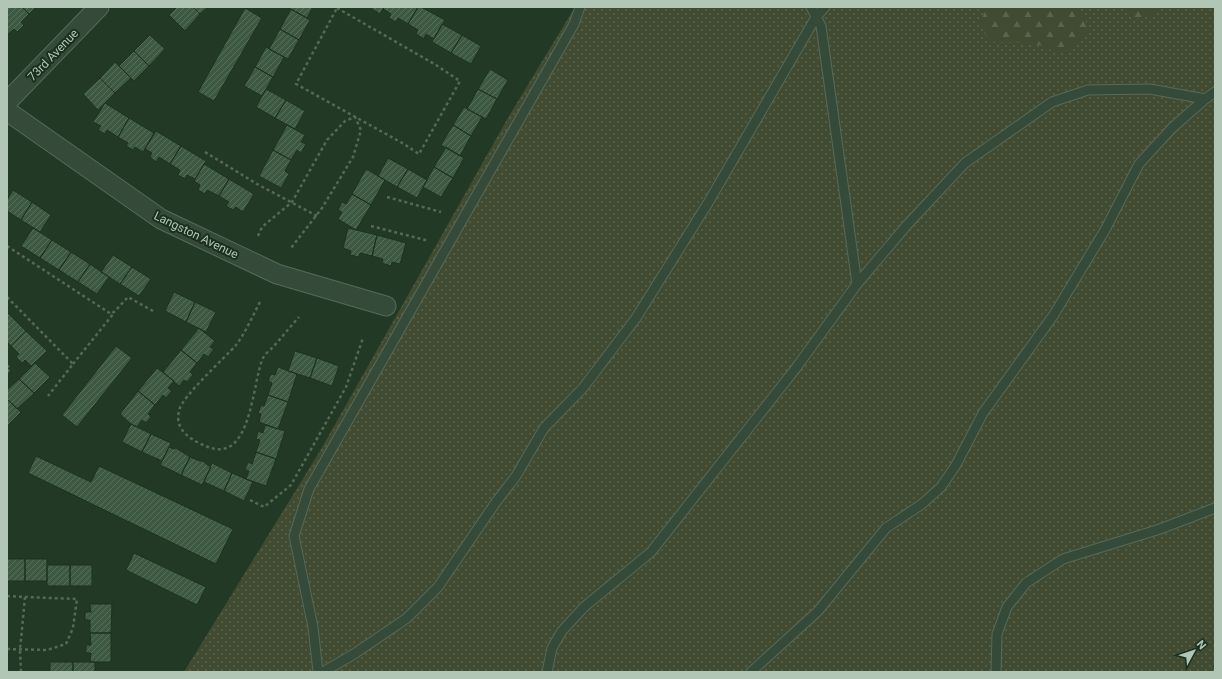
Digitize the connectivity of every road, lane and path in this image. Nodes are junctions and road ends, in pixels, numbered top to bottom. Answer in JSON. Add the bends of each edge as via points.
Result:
{"nodes":[{"id":1,"x":99,"y":7,"type":"edge"},
{"id":2,"x":580,"y":7,"type":"edge"},
{"id":3,"x":811,"y":7,"type":"edge"},
{"id":4,"x":825,"y":7,"type":"edge"},
{"id":5,"x":338,"y":8,"type":"edge"},
{"id":6,"x":816,"y":17,"type":"junction"},
{"id":7,"x":1215,"y":92,"type":"edge"},
{"id":8,"x":1205,"y":99,"type":"junction"},
{"id":9,"x":7,"y":102,"type":"edge"},
{"id":10,"x":7,"y":111,"type":"edge"},
{"id":11,"x":355,"y":117,"type":"junction"},
{"id":12,"x":205,"y":152,"type":"dead end"},
{"id":13,"x":387,"y":197,"type":"dead end"},
{"id":14,"x":292,"y":202,"type":"junction"},
{"id":15,"x":441,"y":212,"type":"dead end"},
{"id":16,"x":317,"y":216,"type":"junction"},
{"id":17,"x":371,"y":226,"type":"dead end"},
{"id":18,"x":258,"y":236,"type":"dead end"},
{"id":19,"x":429,"y":241,"type":"dead end"},
{"id":20,"x":7,"y":246,"type":"edge"},
{"id":21,"x":291,"y":248,"type":"dead end"},
{"id":22,"x":857,"y":284,"type":"junction"},
{"id":23,"x":7,"y":297,"type":"edge"},
{"id":24,"x":260,"y":302,"type":"dead end"},
{"id":25,"x":386,"y":306,"type":"dead end"},
{"id":26,"x":116,"y":311,"type":"junction"},
{"id":27,"x":153,"y":311,"type":"dead end"},
{"id":28,"x":299,"y":317,"type":"dead end"},
{"id":29,"x":363,"y":338,"type":"dead end"},
{"id":30,"x":73,"y":364,"type":"junction"},
{"id":31,"x":7,"y":365,"type":"edge"},
{"id":32,"x":7,"y":372,"type":"edge"},
{"id":33,"x":48,"y":396,"type":"dead end"},
{"id":34,"x":250,"y":500,"type":"dead end"},
{"id":35,"x":1215,"y":508,"type":"edge"},
{"id":36,"x":7,"y":596,"type":"edge"},
{"id":37,"x":25,"y":597,"type":"junction"},
{"id":38,"x":7,"y":649,"type":"edge"},
{"id":39,"x":20,"y":650,"type":"junction"},
{"id":40,"x":21,"y":672,"type":"edge"},
{"id":41,"x":318,"y":672,"type":"edge"},
{"id":42,"x":323,"y":672,"type":"edge"},
{"id":43,"x":547,"y":672,"type":"edge"},
{"id":44,"x":751,"y":672,"type":"edge"},
{"id":45,"x":996,"y":672,"type":"edge"}],
"edges":[{"from":1,"to":9,"type":"street","name":"73rd Avenue"},
{"from":2,"to":41,"type":"lane","via":[[574,24],[308,489],[294,536],[313,627]]},
{"from":3,"to":6,"type":"lane"},
{"from":4,"to":6,"type":"lane"},
{"from":5,"to":11,"type":"path","via":[[296,84]]},
{"from":5,"to":11,"type":"path","via":[[460,81],[419,154]]},
{"from":6,"to":22,"type":"lane","via":[[821,26]]},
{"from":6,"to":42,"type":"lane","via":[[708,203],[636,318],[583,388],[544,428],[516,476],[438,587],[407,618]]},
{"from":7,"to":8,"type":"lane"},
{"from":8,"to":22,"type":"lane","via":[[1150,89],[1088,90],[1052,102],[965,163]]},
{"from":8,"to":44,"type":"lane","via":[[1172,128],[1139,164],[1105,230],[1054,316],[983,412],[956,465],[941,487],[922,504],[886,528],[818,610]]},
{"from":10,"to":25,"type":"street","name":"Langston Avenue","via":[[161,219],[277,274]]},
{"from":11,"to":14,"type":"path","via":[[345,121],[327,140]]},
{"from":11,"to":16,"type":"path","via":[[361,130],[353,157]]},
{"from":12,"to":14,"type":"path"},
{"from":13,"to":15,"type":"path"},
{"from":14,"to":16,"type":"path"},
{"from":14,"to":18,"type":"path","via":[[262,227]]},
{"from":16,"to":21,"type":"path"},
{"from":17,"to":19,"type":"path"},
{"from":20,"to":26,"type":"path","via":[[111,314]]},
{"from":22,"to":43,"type":"lane","via":[[796,368],[651,552],[584,607],[562,631],[552,648]]},
{"from":23,"to":30,"type":"path"},
{"from":24,"to":28,"type":"path","via":[[236,344],[186,398],[179,410],[178,421],[182,431],[189,438],[211,448],[230,447],[237,441],[245,425],[263,358]]},
{"from":26,"to":27,"type":"path","via":[[128,297]]},
{"from":26,"to":30,"type":"path"},
{"from":29,"to":34,"type":"path","via":[[346,386],[290,485],[264,507]]},
{"from":30,"to":33,"type":"path"},
{"from":31,"to":32,"type":"path","via":[[10,369]]},
{"from":35,"to":45,"type":"lane","via":[[1160,529],[1063,559],[1026,582],[1007,607],[997,634]]},
{"from":36,"to":37,"type":"path"},
{"from":37,"to":39,"type":"path"},
{"from":37,"to":39,"type":"path","via":[[77,599],[73,628],[66,644],[47,650]]},
{"from":38,"to":39,"type":"path"},
{"from":39,"to":40,"type":"path"}]}
